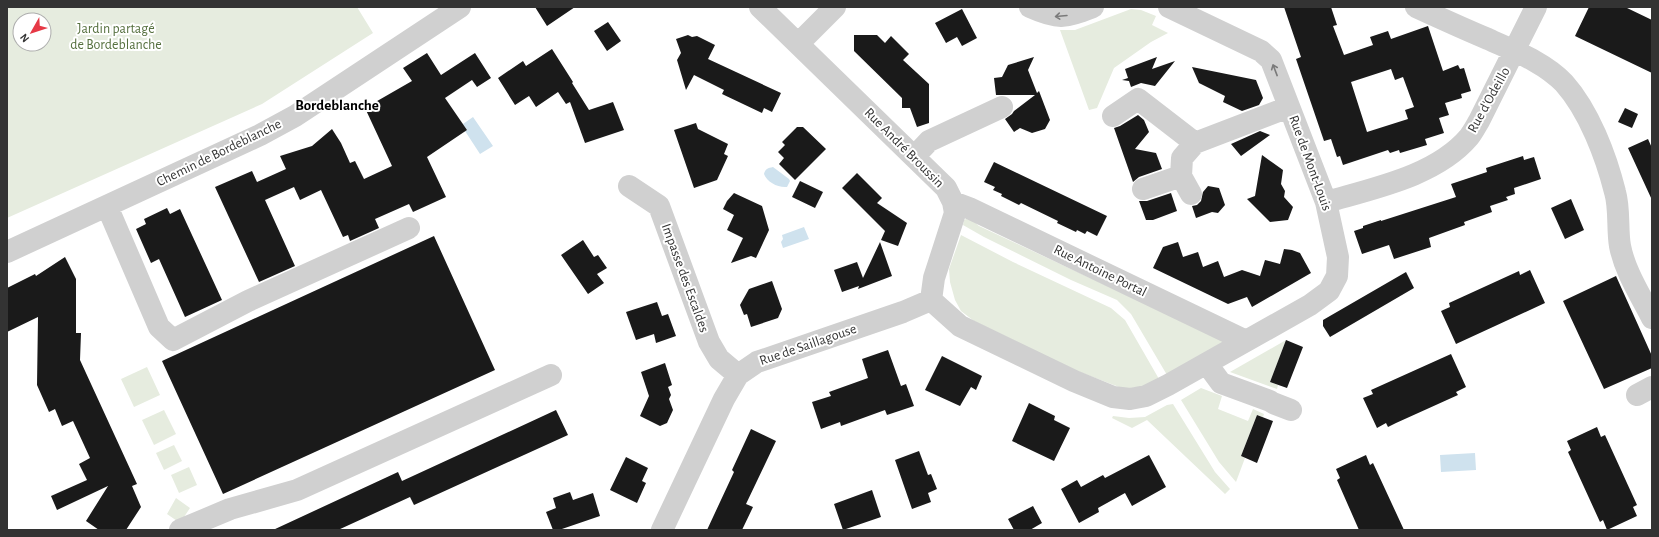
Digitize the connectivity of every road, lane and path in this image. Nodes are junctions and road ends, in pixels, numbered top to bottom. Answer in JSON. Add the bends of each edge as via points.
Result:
{"nodes":[{"id":1,"x":460,"y":7,"type":"edge"},
{"id":2,"x":760,"y":7,"type":"edge"},
{"id":3,"x":835,"y":7,"type":"edge"},
{"id":4,"x":1030,"y":7,"type":"edge"},
{"id":5,"x":1092,"y":7,"type":"edge"},
{"id":6,"x":1169,"y":7,"type":"edge"},
{"id":7,"x":1416,"y":7,"type":"edge"},
{"id":8,"x":1536,"y":7,"type":"edge"},
{"id":9,"x":798,"y":44,"type":"junction"},
{"id":10,"x":1515,"y":52,"type":"junction"},
{"id":11,"x":1002,"y":106,"type":"dead end"},
{"id":12,"x":1289,"y":107,"type":"junction"},
{"id":13,"x":1113,"y":116,"type":"dead end"},
{"id":14,"x":1195,"y":142,"type":"junction"},
{"id":15,"x":914,"y":157,"type":"junction"},
{"id":16,"x":629,"y":186,"type":"dead end"},
{"id":17,"x":1143,"y":189,"type":"dead end"},
{"id":18,"x":953,"y":202,"type":"junction"},
{"id":19,"x":1326,"y":202,"type":"junction"},
{"id":20,"x":107,"y":206,"type":"junction"},
{"id":21,"x":409,"y":228,"type":"dead end"},
{"id":22,"x":7,"y":252,"type":"edge"},
{"id":23,"x":931,"y":300,"type":"junction"},
{"id":24,"x":1652,"y":318,"type":"edge"},
{"id":25,"x":1246,"y":341,"type":"junction"},
{"id":26,"x":1207,"y":364,"type":"junction"},
{"id":27,"x":550,"y":374,"type":"dead end"},
{"id":28,"x":738,"y":375,"type":"junction"},
{"id":29,"x":1278,"y":405,"type":"dead end"},
{"id":30,"x":180,"y":530,"type":"edge"},
{"id":31,"x":662,"y":530,"type":"edge"}],
"edges":[{"from":1,"to":20,"type":"street","name":"Chemin de Bordeblanche","via":[[295,116],[260,135]]},
{"from":2,"to":9,"type":"street","name":"Rue André Broussin"},
{"from":3,"to":9,"type":"street"},
{"from":5,"to":4,"type":"street","one_way":true,"via":[[1058,17]]},
{"from":12,"to":6,"type":"street","name":"Rue de Mont-Louis","one_way":true,"via":[[1271,60],[1261,51]]},
{"from":7,"to":10,"type":"street"},
{"from":8,"to":10,"type":"street","name":"Rue d'Odeillo"},
{"from":9,"to":15,"type":"street","name":"Rue André Broussin"},
{"from":10,"to":19,"type":"street","name":"Rue d'Odeillo","via":[[1469,137],[1446,157],[1401,180]]},
{"from":10,"to":24,"type":"street","via":[[1542,66],[1563,83],[1575,97],[1592,128],[1616,194],[1620,246],[1624,260]]},
{"from":11,"to":15,"type":"street","via":[[929,141]]},
{"from":12,"to":14,"type":"street"},
{"from":12,"to":19,"type":"street","name":"Rue de Mont-Louis"},
{"from":13,"to":14,"type":"street","via":[[1138,99]]},
{"from":14,"to":17,"type":"street","via":[[1182,158],[1186,185]]},
{"from":15,"to":18,"type":"street","name":"Rue André Broussin","via":[[946,188]]},
{"from":16,"to":28,"type":"street","name":"Impasse des Escaldes","via":[[659,206],[709,342],[719,359]]},
{"from":18,"to":23,"type":"street","name":"Rue André Broussin","via":[[955,213],[934,278]]},
{"from":18,"to":25,"type":"street","name":"Rue Antoine Portal"},
{"from":19,"to":25,"type":"street","name":"Rue de Mont-Louis","via":[[1338,257],[1337,276],[1329,291],[1310,305]]},
{"from":20,"to":21,"type":"street","via":[[159,327],[173,340],[248,301]]},
{"from":20,"to":22,"type":"street","name":"Chemin de Bordeblanche"},
{"from":23,"to":26,"type":"street","name":"Rue de Mont-Louis","via":[[960,326],[1113,397],[1130,399],[1146,396]]},
{"from":23,"to":28,"type":"street","name":"Rue de Saillagouse","via":[[757,362]]},
{"from":25,"to":26,"type":"street","name":"Rue de Mont-Louis"},
{"from":26,"to":29,"type":"street","via":[[1221,383]]},
{"from":27,"to":30,"type":"street","via":[[297,490],[230,509]]},
{"from":28,"to":31,"type":"street","name":"Rue de Saillagouse","via":[[724,399]]}]}
